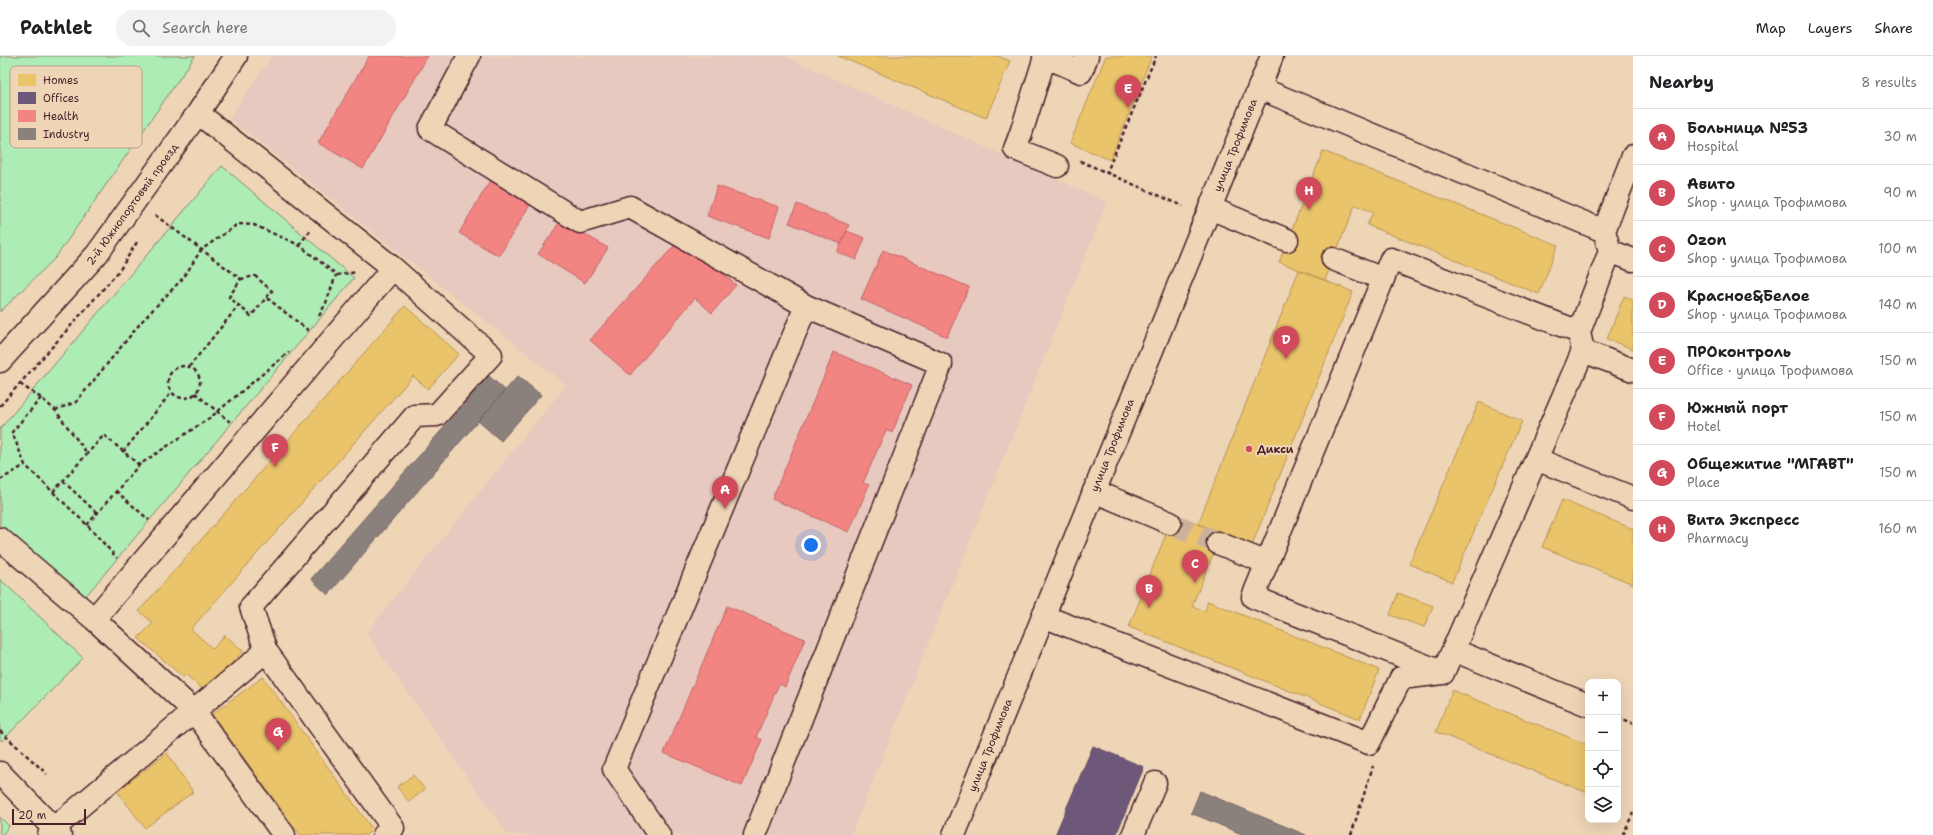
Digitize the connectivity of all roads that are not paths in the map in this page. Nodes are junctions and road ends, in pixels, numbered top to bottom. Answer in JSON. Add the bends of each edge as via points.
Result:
{"nodes":[{"id":1,"x":236,"y":56,"type":"edge"},
{"id":2,"x":469,"y":56,"type":"edge"},
{"id":3,"x":1044,"y":56,"type":"edge"},
{"id":4,"x":1087,"y":56,"type":"edge"},
{"id":5,"x":1272,"y":56,"type":"edge"},
{"id":6,"x":1259,"y":88,"type":"junction"},
{"id":7,"x":198,"y":113,"type":"junction"},
{"id":8,"x":1633,"y":156,"type":"edge"},
{"id":9,"x":1057,"y":166,"type":"dead end"},
{"id":10,"x":1210,"y":208,"type":"junction"},
{"id":11,"x":1287,"y":240,"type":"dead end"},
{"id":12,"x":1607,"y":241,"type":"junction"},
{"id":13,"x":1333,"y":259,"type":"dead end"},
{"id":14,"x":1633,"y":260,"type":"edge"},
{"id":15,"x":393,"y":268,"type":"junction"},
{"id":16,"x":1383,"y":279,"type":"junction"},
{"id":17,"x":806,"y":306,"type":"junction"},
{"id":18,"x":1581,"y":341,"type":"junction"},
{"id":19,"x":0,"y":361,"type":"edge"},
{"id":20,"x":1633,"y":370,"type":"edge"},
{"id":21,"x":1536,"y":459,"type":"junction"},
{"id":22,"x":1094,"y":491,"type":"junction"},
{"id":23,"x":1633,"y":498,"type":"edge"},
{"id":24,"x":1170,"y":523,"type":"tunnel mouth"},
{"id":25,"x":0,"y":539,"type":"edge"},
{"id":26,"x":1218,"y":543,"type":"tunnel mouth"},
{"id":27,"x":1267,"y":563,"type":"junction"},
{"id":28,"x":1043,"y":616,"type":"junction"},
{"id":29,"x":94,"y":619,"type":"junction"},
{"id":30,"x":1453,"y":650,"type":"junction"},
{"id":31,"x":266,"y":651,"type":"junction"},
{"id":32,"x":1443,"y":673,"type":"junction"},
{"id":33,"x":1585,"y":704,"type":"edge"},
{"id":34,"x":194,"y":711,"type":"junction"},
{"id":35,"x":0,"y":773,"type":"edge"},
{"id":36,"x":1155,"y":783,"type":"dead end"},
{"id":37,"x":54,"y":833,"type":"edge"},
{"id":38,"x":284,"y":835,"type":"edge"},
{"id":39,"x":384,"y":835,"type":"edge"},
{"id":40,"x":659,"y":835,"type":"edge"},
{"id":41,"x":755,"y":835,"type":"edge"},
{"id":42,"x":954,"y":835,"type":"edge"},
{"id":43,"x":1134,"y":835,"type":"edge"}],
"edges":[{"from":1,"to":7,"type":"main road","name":"2-й Южнопортовый проезд"},
{"from":2,"to":17,"type":"main road","via":[[430,130],[580,222],[630,206]]},
{"from":3,"to":4,"type":"main road","via":[[1081,72]]},
{"from":3,"to":9,"type":"main road","via":[[1015,149]]},
{"from":5,"to":6,"type":"main road","name":"улица Трофимова"},
{"from":6,"to":10,"type":"main road","name":"улица Трофимова"},
{"from":6,"to":12,"type":"main road"},
{"from":7,"to":15,"type":"main road"},
{"from":7,"to":19,"type":"main road","name":"2-й Южнопортовый проезд","via":[[97,254]]},
{"from":8,"to":12,"type":"main road"},
{"from":10,"to":11,"type":"main road"},
{"from":10,"to":22,"type":"main road","name":"улица Трофимова"},
{"from":12,"to":14,"type":"main road"},
{"from":12,"to":18,"type":"main road"},
{"from":13,"to":16,"type":"main road"},
{"from":15,"to":29,"type":"main road"},
{"from":15,"to":31,"type":"main road","via":[[491,355],[438,415],[415,416],[251,607]]},
{"from":16,"to":18,"type":"main road","via":[[1391,259]]},
{"from":16,"to":27,"type":"main road"},
{"from":17,"to":40,"type":"main road","via":[[614,769]]},
{"from":17,"to":41,"type":"main road","via":[[941,364]]},
{"from":18,"to":20,"type":"main road"},
{"from":18,"to":21,"type":"main road"},
{"from":21,"to":23,"type":"main road"},
{"from":21,"to":30,"type":"main road"},
{"from":22,"to":24,"type":"main road"},
{"from":22,"to":28,"type":"main road","name":"улица Трофимова"},
{"from":25,"to":29,"type":"main road"},
{"from":26,"to":27,"type":"main road"},
{"from":27,"to":32,"type":"main road","via":[[1253,597]]},
{"from":28,"to":32,"type":"main road","via":[[1369,743],[1401,678]]},
{"from":28,"to":42,"type":"main road","name":"улица Трофимова"},
{"from":29,"to":34,"type":"main road"},
{"from":30,"to":32,"type":"main road"},
{"from":30,"to":33,"type":"main road"},
{"from":31,"to":34,"type":"main road"},
{"from":31,"to":39,"type":"main road","via":[[393,828]]},
{"from":34,"to":37,"type":"main road"},
{"from":34,"to":38,"type":"main road"},
{"from":35,"to":37,"type":"main road"},
{"from":36,"to":43,"type":"main road"}]}
